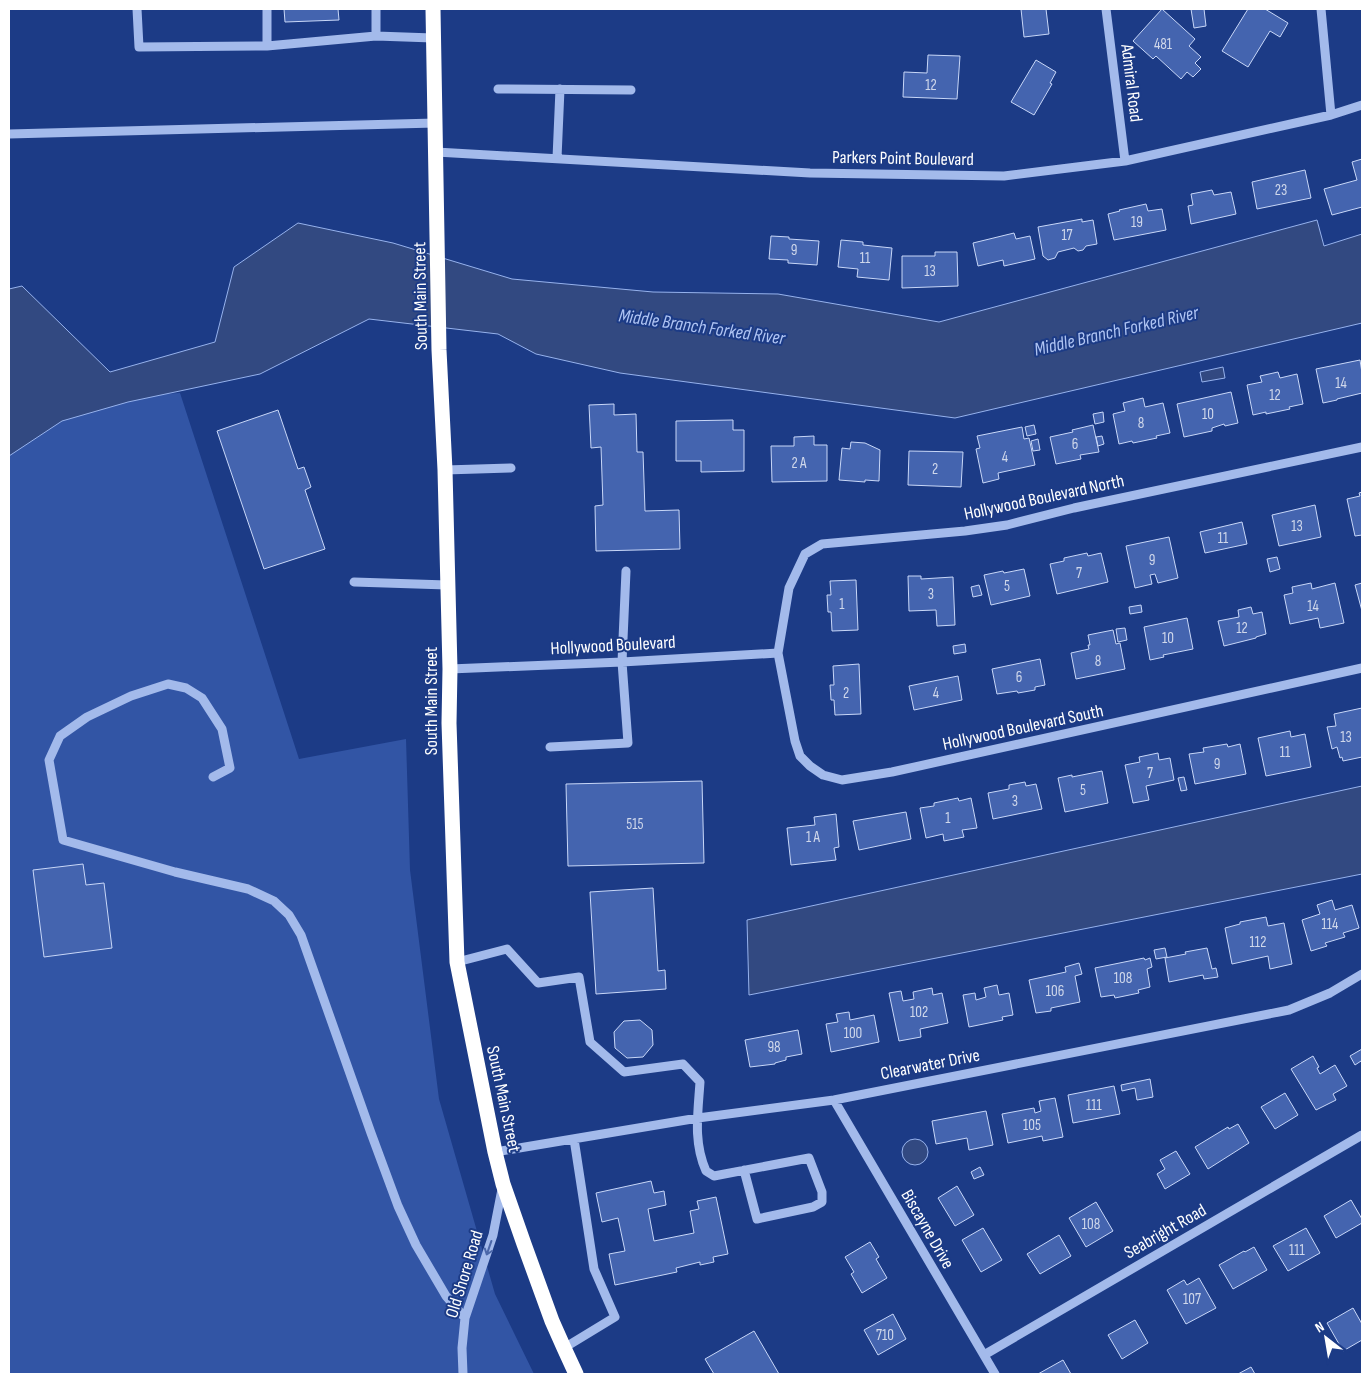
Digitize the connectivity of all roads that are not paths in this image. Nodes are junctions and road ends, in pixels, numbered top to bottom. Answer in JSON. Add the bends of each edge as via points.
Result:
{"nodes":[{"id":1,"x":137,"y":9,"type":"edge"},
{"id":2,"x":267,"y":9,"type":"edge"},
{"id":3,"x":376,"y":9,"type":"edge"},
{"id":4,"x":433,"y":9,"type":"edge"},
{"id":5,"x":1106,"y":9,"type":"edge"},
{"id":6,"x":1321,"y":9,"type":"edge"},
{"id":7,"x":376,"y":36,"type":"junction"},
{"id":8,"x":433,"y":38,"type":"junction"},
{"id":9,"x":267,"y":46,"type":"junction"},
{"id":10,"x":498,"y":89,"type":"dead end"},
{"id":11,"x":560,"y":89,"type":"junction"},
{"id":12,"x":631,"y":90,"type":"dead end"},
{"id":13,"x":1362,"y":105,"type":"edge"},
{"id":14,"x":1331,"y":115,"type":"junction"},
{"id":15,"x":435,"y":123,"type":"junction"},
{"id":16,"x":9,"y":134,"type":"edge"},
{"id":17,"x":436,"y":152,"type":"junction"},
{"id":18,"x":557,"y":158,"type":"junction"},
{"id":19,"x":1125,"y":161,"type":"junction"},
{"id":20,"x":1362,"y":447,"type":"edge"},
{"id":21,"x":511,"y":468,"type":"dead end"},
{"id":22,"x":445,"y":470,"type":"junction"},
{"id":23,"x":626,"y":572,"type":"dead end"},
{"id":24,"x":354,"y":582,"type":"dead end"},
{"id":25,"x":447,"y":585,"type":"junction"},
{"id":26,"x":778,"y":653,"type":"junction"},
{"id":27,"x":622,"y":662,"type":"junction"},
{"id":28,"x":1362,"y":668,"type":"edge"},
{"id":29,"x":450,"y":669,"type":"junction"},
{"id":30,"x":550,"y":747,"type":"dead end"},
{"id":31,"x":213,"y":777,"type":"dead end"},
{"id":32,"x":457,"y":962,"type":"junction"},
{"id":33,"x":1362,"y":974,"type":"edge"},
{"id":34,"x":834,"y":1100,"type":"junction"},
{"id":35,"x":698,"y":1118,"type":"junction"},
{"id":36,"x":1362,"y":1135,"type":"edge"},
{"id":37,"x":574,"y":1139,"type":"junction"},
{"id":38,"x":495,"y":1152,"type":"junction"},
{"id":39,"x":744,"y":1170,"type":"junction"},
{"id":40,"x":503,"y":1184,"type":"junction"},
{"id":41,"x":465,"y":1318,"type":"junction"},
{"id":42,"x":564,"y":1348,"type":"junction"},
{"id":43,"x":984,"y":1356,"type":"junction"},
{"id":44,"x":463,"y":1374,"type":"edge"},
{"id":45,"x":576,"y":1374,"type":"edge"},
{"id":46,"x":994,"y":1374,"type":"edge"}],
"edges":[{"from":1,"to":9,"type":"street","via":[[139,47]]},
{"from":2,"to":9,"type":"street"},
{"from":3,"to":7,"type":"street"},
{"from":4,"to":8,"type":"highway","name":"South Main Street"},
{"from":5,"to":19,"type":"street","name":"Admiral Road"},
{"from":6,"to":14,"type":"street"},
{"from":7,"to":8,"type":"street"},
{"from":7,"to":9,"type":"street"},
{"from":8,"to":15,"type":"highway","name":"South Main Street"},
{"from":10,"to":11,"type":"street"},
{"from":11,"to":12,"type":"street"},
{"from":11,"to":18,"type":"street"},
{"from":13,"to":14,"type":"street","name":"Parkers Point Boulevard"},
{"from":14,"to":19,"type":"street","name":"Parkers Point Boulevard"},
{"from":15,"to":16,"type":"street"},
{"from":15,"to":17,"type":"highway","name":"South Main Street"},
{"from":17,"to":18,"type":"street","name":"Parkers Point Boulevard"},
{"from":17,"to":22,"type":"highway","name":"South Main Street","via":[[439,350]]},
{"from":18,"to":19,"type":"street","name":"Parkers Point Boulevard","via":[[810,173],[1004,176]]},
{"from":20,"to":26,"type":"street","name":"Hollywood Boulevard North","via":[[1007,525],[822,544],[805,554],[789,588]]},
{"from":21,"to":22,"type":"street"},
{"from":22,"to":25,"type":"highway","name":"South Main Street"},
{"from":23,"to":27,"type":"street"},
{"from":24,"to":25,"type":"street"},
{"from":25,"to":29,"type":"highway","name":"South Main Street"},
{"from":26,"to":27,"type":"street","name":"Hollywood Boulevard"},
{"from":26,"to":28,"type":"street","name":"Hollywood Boulevard South","via":[[800,756],[823,776],[842,780],[892,772]]},
{"from":27,"to":29,"type":"street","name":"Hollywood Boulevard"},
{"from":27,"to":30,"type":"street","via":[[628,743]]},
{"from":29,"to":32,"type":"highway","name":"South Main Street","via":[[448,724]]},
{"from":31,"to":41,"type":"street","via":[[230,768],[222,729],[202,698],[186,688],[168,684],[87,716],[60,736],[49,760],[63,840],[248,889],[274,901],[289,915],[304,943],[398,1206],[441,1288]]},
{"from":32,"to":35,"type":"street","via":[[507,950],[538,983],[580,977],[590,1042],[624,1072],[683,1064],[700,1082]]},
{"from":32,"to":38,"type":"highway","name":"South Main Street"},
{"from":33,"to":34,"type":"street","name":"Clearwater Drive","via":[[1330,993],[1289,1010]]},
{"from":34,"to":35,"type":"street","name":"Clearwater Drive"},
{"from":34,"to":43,"type":"street","name":"Biscayne Drive"},
{"from":35,"to":37,"type":"street","name":"Clearwater Drive"},
{"from":35,"to":39,"type":"street","via":[[698,1148],[706,1171],[714,1176]]},
{"from":36,"to":43,"type":"street","name":"Seabright Road"},
{"from":37,"to":38,"type":"street","name":"Clearwater Drive"},
{"from":37,"to":42,"type":"street","via":[[594,1269],[615,1317]]},
{"from":38,"to":40,"type":"highway","name":"South Main Street"},
{"from":39,"to":39,"type":"street","via":[[809,1158],[822,1192],[822,1202],[813,1208],[757,1219]]},
{"from":40,"to":41,"type":"street","name":"Old Shore Road","one_way":true,"via":[[494,1235]]},
{"from":40,"to":42,"type":"highway","name":"South Main Street"},
{"from":41,"to":44,"type":"street","name":"Old Shore Road"},
{"from":42,"to":45,"type":"highway","name":"South Main Street"},
{"from":43,"to":46,"type":"street","name":"Biscayne Drive"}]}
